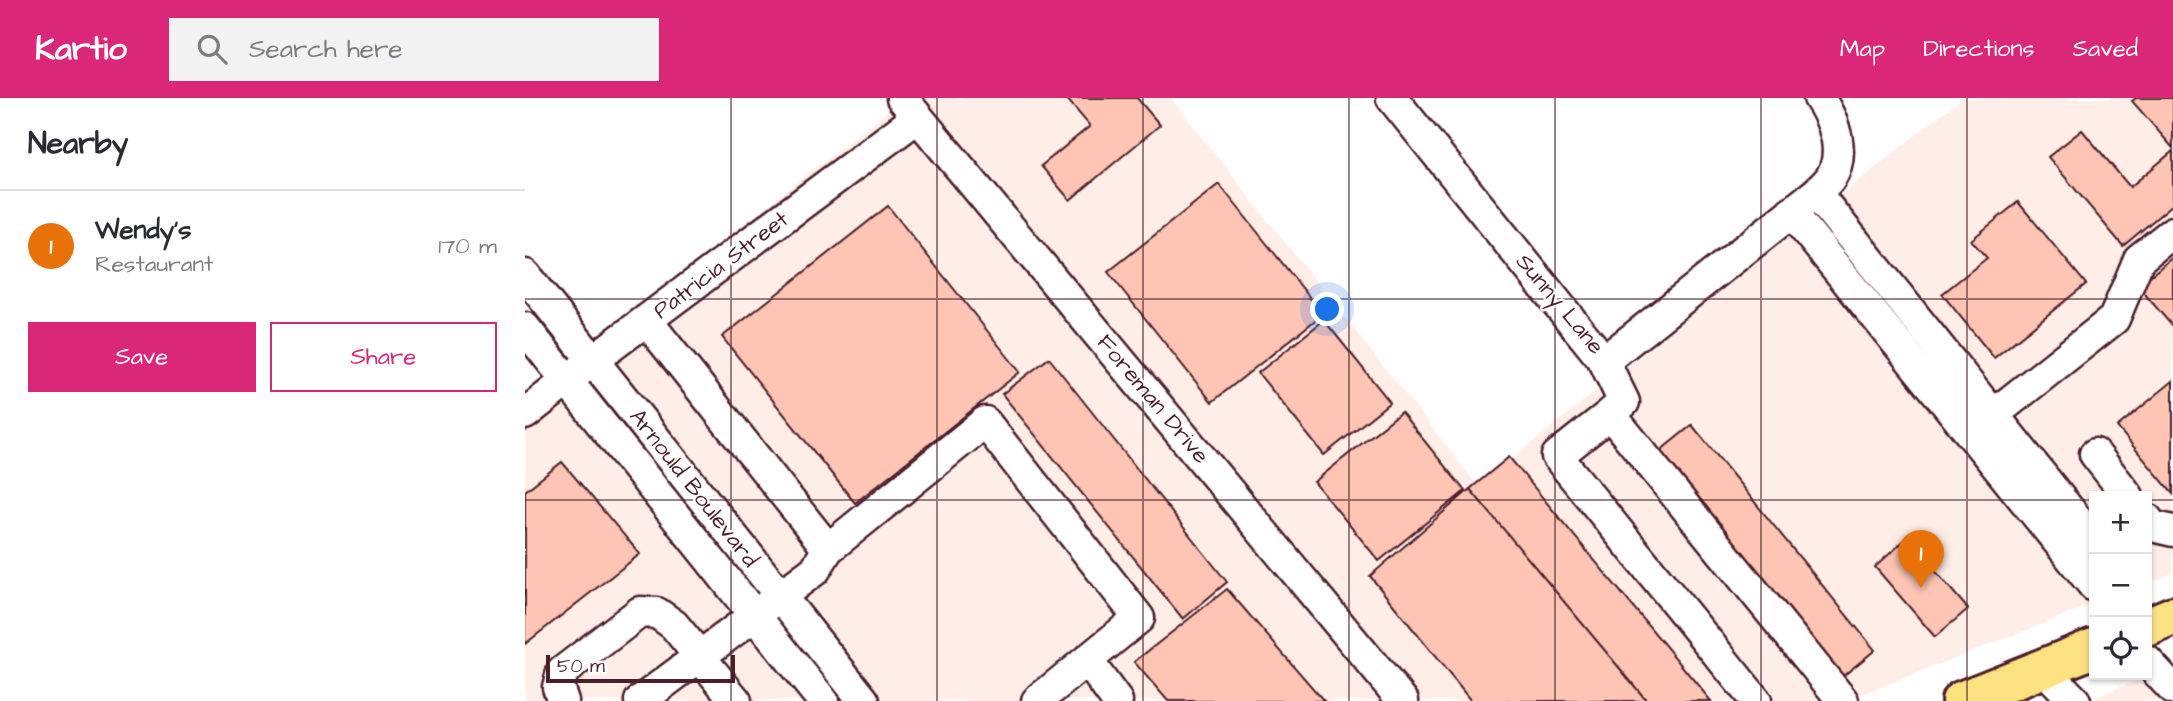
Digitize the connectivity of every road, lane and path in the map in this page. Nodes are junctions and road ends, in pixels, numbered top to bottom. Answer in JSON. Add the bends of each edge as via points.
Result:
{"nodes":[{"id":1,"x":1392,"y":98,"type":"edge"},
{"id":2,"x":1819,"y":98,"type":"edge"},
{"id":3,"x":910,"y":108,"type":"edge"},
{"id":4,"x":1816,"y":193,"type":"junction"},
{"id":5,"x":1791,"y":212,"type":"junction"},
{"id":6,"x":2173,"y":232,"type":"edge"},
{"id":7,"x":525,"y":275,"type":"edge"},
{"id":8,"x":647,"y":321,"type":"junction"},
{"id":9,"x":525,"y":328,"type":"edge"},
{"id":10,"x":593,"y":360,"type":"junction"},
{"id":11,"x":1604,"y":361,"type":"junction"},
{"id":12,"x":567,"y":381,"type":"junction"},
{"id":13,"x":1969,"y":382,"type":"junction"},
{"id":14,"x":1946,"y":402,"type":"junction"},
{"id":15,"x":525,"y":414,"type":"edge"},
{"id":16,"x":1610,"y":414,"type":"junction"},
{"id":17,"x":1994,"y":414,"type":"junction"},
{"id":18,"x":2095,"y":454,"type":"dead end"},
{"id":19,"x":2125,"y":491,"type":"edge"},
{"id":20,"x":2152,"y":526,"type":"edge"},
{"id":21,"x":2173,"y":531,"type":"edge"},
{"id":22,"x":2089,"y":535,"type":"edge"},
{"id":23,"x":828,"y":548,"type":"junction"},
{"id":24,"x":2089,"y":580,"type":"edge"},
{"id":25,"x":780,"y":596,"type":"junction"},
{"id":26,"x":755,"y":615,"type":"junction"},
{"id":27,"x":2152,"y":631,"type":"edge"},
{"id":28,"x":2089,"y":650,"type":"edge"},
{"id":29,"x":699,"y":655,"type":"junction"},
{"id":30,"x":1087,"y":660,"type":"junction"},
{"id":31,"x":2043,"y":668,"type":"junction"},
{"id":32,"x":2173,"y":689,"type":"edge"},
{"id":33,"x":562,"y":701,"type":"edge"},
{"id":34,"x":640,"y":701,"type":"edge"},
{"id":35,"x":736,"y":701,"type":"edge"},
{"id":36,"x":823,"y":701,"type":"edge"},
{"id":37,"x":864,"y":701,"type":"edge"},
{"id":38,"x":1037,"y":701,"type":"edge"},
{"id":39,"x":1117,"y":701,"type":"edge"},
{"id":40,"x":1403,"y":701,"type":"edge"},
{"id":41,"x":1756,"y":701,"type":"edge"},
{"id":42,"x":1843,"y":701,"type":"edge"},
{"id":43,"x":1961,"y":701,"type":"edge"},
{"id":44,"x":2074,"y":701,"type":"edge"}],
"edges":[{"from":1,"to":11,"type":"street","name":"Sunny Lane"},
{"from":2,"to":4,"type":"street","name":"Sunny Lane","via":[[1833,124],[1838,154],[1830,179]]},
{"from":3,"to":8,"type":"street","name":"Patricia Street"},
{"from":3,"to":40,"type":"street","name":"Foreman Drive"},
{"from":4,"to":5,"type":"street","name":"Sunny Lane"},
{"from":4,"to":13,"type":"street"},
{"from":5,"to":11,"type":"street","name":"Sunny Lane"},
{"from":5,"to":14,"type":"street"},
{"from":6,"to":17,"type":"street","via":[[2139,259],[2114,319]]},
{"from":7,"to":10,"type":"street","name":"Arnould Boulevard"},
{"from":8,"to":10,"type":"street","name":"Patricia Street"},
{"from":8,"to":23,"type":"street"},
{"from":9,"to":12,"type":"street","name":"Arnould Boulevard"},
{"from":10,"to":12,"type":"street","name":"Patricia Street"},
{"from":10,"to":25,"type":"street","name":"Arnould Boulevard"},
{"from":11,"to":16,"type":"street","via":[[1624,402]]},
{"from":12,"to":15,"type":"street","name":"Patricia Street"},
{"from":12,"to":26,"type":"street","name":"Arnould Boulevard"},
{"from":13,"to":14,"type":"street"},
{"from":13,"to":17,"type":"street"},
{"from":14,"to":24,"type":"street"},
{"from":16,"to":41,"type":"street","via":[[1557,456]]},
{"from":16,"to":42,"type":"street"},
{"from":17,"to":22,"type":"street"},
{"from":18,"to":19,"type":"street"},
{"from":20,"to":21,"type":"street"},
{"from":23,"to":25,"type":"street","via":[[815,569]]},
{"from":23,"to":30,"type":"street","via":[[985,422],[1139,618]]},
{"from":25,"to":26,"type":"street"},
{"from":25,"to":37,"type":"street","name":"Arnould Boulevard"},
{"from":26,"to":29,"type":"street"},
{"from":26,"to":36,"type":"street","name":"Arnould Boulevard"},
{"from":27,"to":32,"type":"street"},
{"from":28,"to":31,"type":"main road"},
{"from":29,"to":33,"type":"street","via":[[666,619],[640,612],[562,671],[558,687]]},
{"from":29,"to":34,"type":"street"},
{"from":29,"to":35,"type":"street"},
{"from":30,"to":38,"type":"street"},
{"from":30,"to":39,"type":"street"},
{"from":31,"to":43,"type":"main road"},
{"from":31,"to":44,"type":"street"}]}
